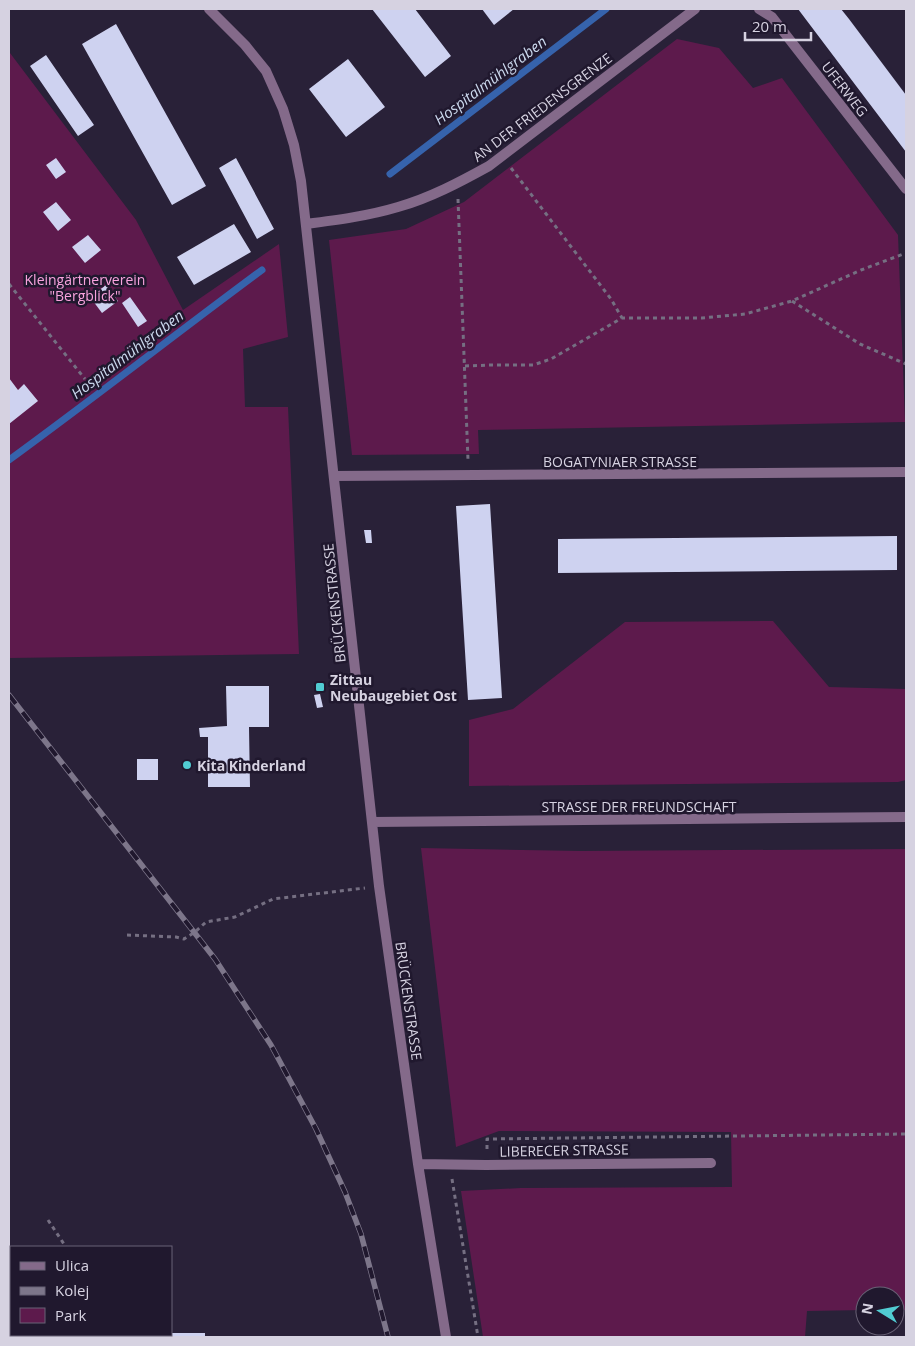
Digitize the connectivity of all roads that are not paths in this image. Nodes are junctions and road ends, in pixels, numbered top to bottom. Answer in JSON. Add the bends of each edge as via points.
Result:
{"nodes":[{"id":1,"x":209,"y":9,"type":"edge"},
{"id":2,"x":695,"y":9,"type":"edge"},
{"id":3,"x":759,"y":9,"type":"edge"},
{"id":4,"x":906,"y":189,"type":"edge"},
{"id":5,"x":306,"y":224,"type":"junction"},
{"id":6,"x":906,"y":472,"type":"edge"},
{"id":7,"x":334,"y":476,"type":"junction"},
{"id":8,"x":906,"y":817,"type":"edge"},
{"id":9,"x":372,"y":822,"type":"junction"},
{"id":10,"x":711,"y":1163,"type":"dead end"},
{"id":11,"x":418,"y":1164,"type":"junction"},
{"id":12,"x":446,"y":1337,"type":"edge"}],
"edges":[{"from":1,"to":5,"type":"street","name":"BRÜCKENSTRASSE","via":[[266,71],[294,144]]},
{"from":2,"to":5,"type":"street","name":"AN DER FRIEDENSGRENZE","via":[[490,166],[425,198],[398,207]]},
{"from":3,"to":4,"type":"street","name":"UFERWEG","via":[[772,17]]},
{"from":5,"to":7,"type":"street","name":"BRÜCKENSTRASSE"},
{"from":6,"to":7,"type":"street","name":"BOGATYNIAER STRASSE"},
{"from":7,"to":9,"type":"street","name":"BRÜCKENSTRASSE"},
{"from":8,"to":9,"type":"street","name":"STRASSE DER FREUNDSCHAFT"},
{"from":9,"to":11,"type":"street","name":"BRÜCKENSTRASSE","via":[[378,886]]},
{"from":10,"to":11,"type":"street","name":"LIBERECER STRASSE"},
{"from":11,"to":12,"type":"street","name":"BRÜCKENSTRASSE"}]}
